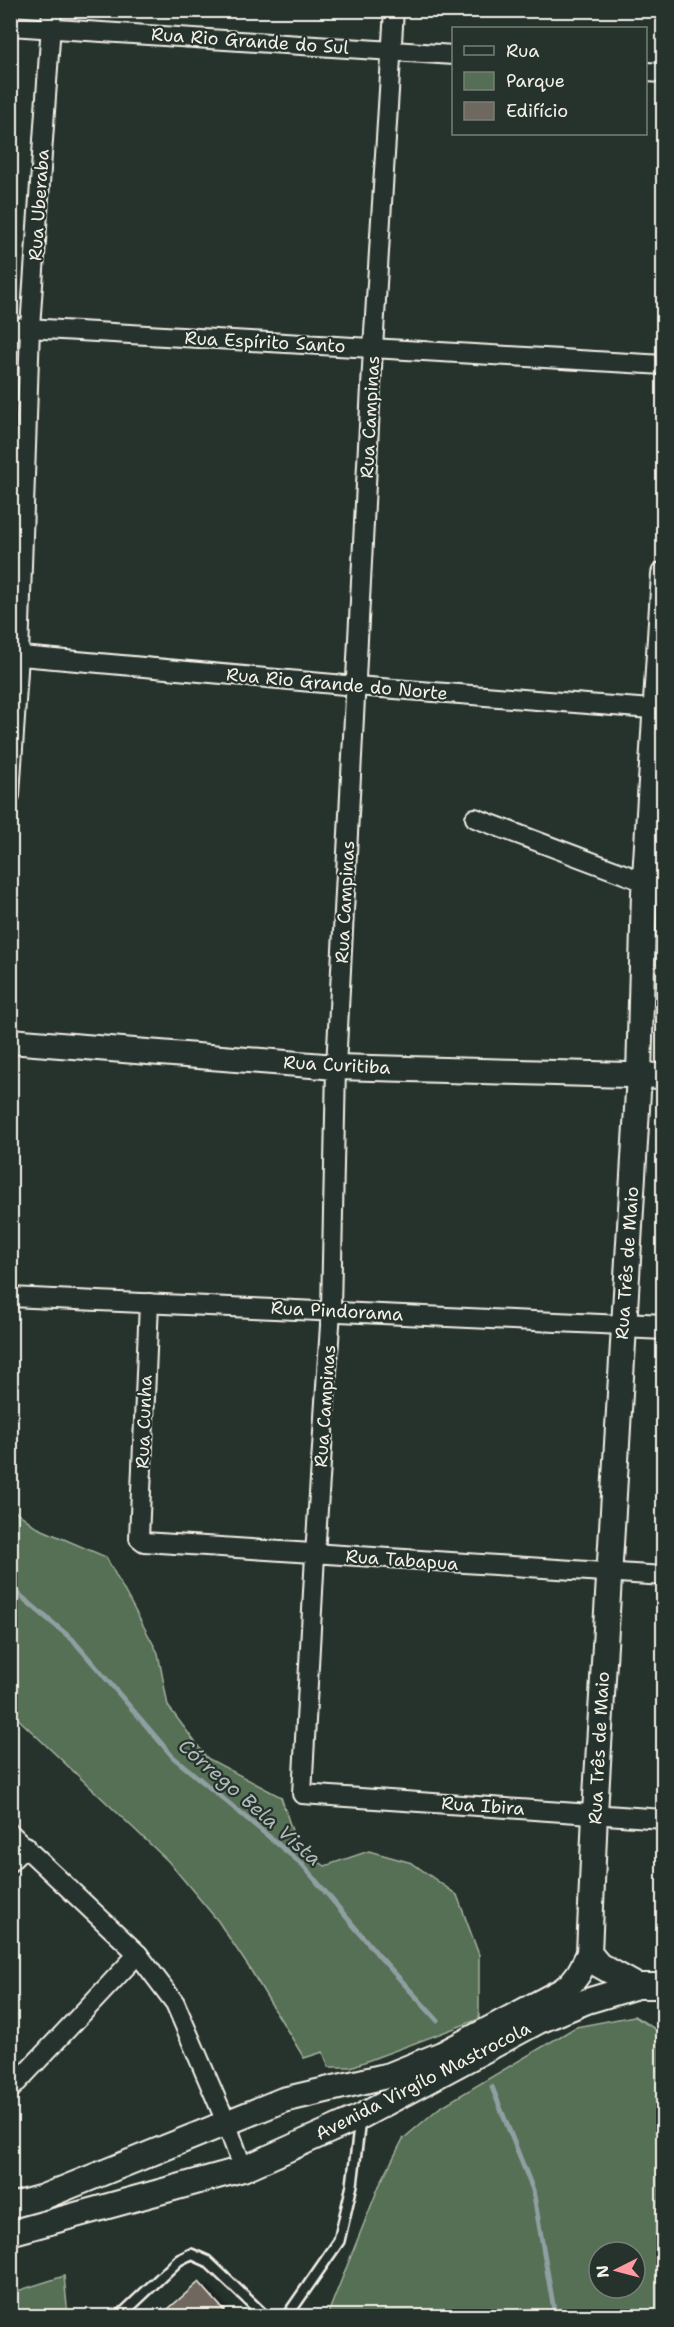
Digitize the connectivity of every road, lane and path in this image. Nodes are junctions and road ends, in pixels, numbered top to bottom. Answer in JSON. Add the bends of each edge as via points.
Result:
{"nodes":[{"id":1,"x":393,"y":10,"type":"edge"},
{"id":2,"x":52,"y":19,"type":"edge"},
{"id":3,"x":10,"y":27,"type":"edge"},
{"id":4,"x":393,"y":50,"type":"junction"},
{"id":5,"x":452,"y":55,"type":"edge"},
{"id":6,"x":647,"y":72,"type":"edge"},
{"id":7,"x":663,"y":73,"type":"edge"},
{"id":8,"x":10,"y":327,"type":"edge"},
{"id":9,"x":30,"y":328,"type":"junction"},
{"id":10,"x":374,"y":348,"type":"junction"},
{"id":11,"x":663,"y":365,"type":"edge"},
{"id":12,"x":663,"y":574,"type":"edge"},
{"id":13,"x":15,"y":655,"type":"edge"},
{"id":14,"x":356,"y":686,"type":"junction"},
{"id":15,"x":659,"y":709,"type":"edge"},
{"id":16,"x":10,"y":795,"type":"edge"},
{"id":17,"x":475,"y":818,"type":"dead end"},
{"id":18,"x":645,"y":882,"type":"junction"},
{"id":19,"x":10,"y":1041,"type":"edge"},
{"id":20,"x":336,"y":1066,"type":"junction"},
{"id":21,"x":639,"y":1075,"type":"junction"},
{"id":22,"x":663,"y":1076,"type":"edge"},
{"id":23,"x":10,"y":1296,"type":"edge"},
{"id":24,"x":149,"y":1303,"type":"junction"},
{"id":25,"x":331,"y":1310,"type":"junction"},
{"id":26,"x":623,"y":1325,"type":"junction"},
{"id":27,"x":663,"y":1327,"type":"edge"},
{"id":28,"x":141,"y":1541,"type":"joint"},
{"id":29,"x":315,"y":1555,"type":"junction"},
{"id":30,"x":609,"y":1574,"type":"junction"},
{"id":31,"x":663,"y":1576,"type":"edge"},
{"id":32,"x":302,"y":1794,"type":"joint"},
{"id":33,"x":595,"y":1813,"type":"junction"},
{"id":34,"x":663,"y":1819,"type":"edge"},
{"id":35,"x":10,"y":1833,"type":"edge"},
{"id":36,"x":26,"y":1846,"type":"junction"},
{"id":37,"x":10,"y":1862,"type":"edge"},
{"id":38,"x":589,"y":1953,"type":"junction"},
{"id":39,"x":138,"y":1954,"type":"junction"},
{"id":40,"x":637,"y":1986,"type":"junction"},
{"id":41,"x":663,"y":1986,"type":"edge"},
{"id":42,"x":530,"y":2007,"type":"joint"},
{"id":43,"x":10,"y":2090,"type":"edge"},
{"id":44,"x":360,"y":2117,"type":"junction"},
{"id":45,"x":226,"y":2122,"type":"junction"},
{"id":46,"x":243,"y":2169,"type":"junction"},
{"id":47,"x":10,"y":2206,"type":"edge"},
{"id":48,"x":10,"y":2234,"type":"edge"},
{"id":49,"x":120,"y":2316,"type":"edge"},
{"id":50,"x":265,"y":2316,"type":"edge"},
{"id":51,"x":287,"y":2316,"type":"edge"}],
"edges":[{"from":1,"to":4,"type":"street","name":"Rua Campinas"},
{"from":2,"to":3,"type":"street","name":"Rua Rio Grande do Sul"},
{"from":2,"to":4,"type":"street","name":"Rua Rio Grande do Sul"},
{"from":2,"to":9,"type":"street","name":"Rua Uberaba"},
{"from":4,"to":5,"type":"street","name":"Rua Rio Grande do Sul"},
{"from":4,"to":10,"type":"street","name":"Rua Campinas"},
{"from":6,"to":7,"type":"street"},
{"from":8,"to":9,"type":"street","name":"Rua Espírito Santo"},
{"from":9,"to":10,"type":"street","name":"Rua Espírito Santo"},
{"from":9,"to":13,"type":"street","name":"Rua Uberaba"},
{"from":10,"to":11,"type":"street","name":"Rua Espírito Santo"},
{"from":10,"to":14,"type":"street","name":"Rua Campinas"},
{"from":12,"to":15,"type":"street","name":"Rua Três de Maio"},
{"from":13,"to":14,"type":"street","name":"Rua Rio Grande do Norte"},
{"from":13,"to":16,"type":"street","name":"Rua Uberaba"},
{"from":14,"to":15,"type":"street","name":"Rua Rio Grande do Norte"},
{"from":14,"to":20,"type":"street","name":"Rua Campinas"},
{"from":15,"to":18,"type":"street","name":"Rua Três de Maio"},
{"from":17,"to":18,"type":"street"},
{"from":18,"to":21,"type":"street","name":"Rua Três de Maio"},
{"from":19,"to":20,"type":"street","name":"Rua Curitiba"},
{"from":20,"to":21,"type":"street","name":"Rua Curitiba"},
{"from":20,"to":25,"type":"street","name":"Rua Campinas"},
{"from":21,"to":22,"type":"street","name":"Rua Curitiba"},
{"from":21,"to":26,"type":"street","name":"Rua Três de Maio"},
{"from":23,"to":24,"type":"street","name":"Rua Pindorama"},
{"from":24,"to":25,"type":"street","name":"Rua Pindorama"},
{"from":24,"to":28,"type":"street","name":"Rua Cunha"},
{"from":25,"to":26,"type":"street","name":"Rua Pindorama"},
{"from":25,"to":29,"type":"street","name":"Rua Campinas"},
{"from":26,"to":27,"type":"street","name":"Rua Pindorama"},
{"from":26,"to":30,"type":"street","name":"Rua Três de Maio"},
{"from":28,"to":29,"type":"street","name":"Rua Tabapua"},
{"from":29,"to":30,"type":"street","name":"Rua Tabapua"},
{"from":29,"to":32,"type":"street","name":"Rua Campinas"},
{"from":30,"to":31,"type":"street","name":"Rua Tabapua"},
{"from":30,"to":33,"type":"street","name":"Rua Três de Maio"},
{"from":32,"to":33,"type":"street","name":"Rua Ibira"},
{"from":33,"to":34,"type":"street","name":"Rua Ibira"},
{"from":33,"to":38,"type":"street","name":"Rua Três de Maio"},
{"from":35,"to":36,"type":"street"},
{"from":36,"to":37,"type":"street"},
{"from":36,"to":39,"type":"street"},
{"from":38,"to":40,"type":"street","via":[[599,1965]]},
{"from":38,"to":42,"type":"street","name":"Rua Três de Maio","via":[[573,1983]]},
{"from":39,"to":43,"type":"street"},
{"from":39,"to":45,"type":"street","via":[[175,2002]]},
{"from":40,"to":41,"type":"street","name":"Avenida Virgílo Mastrocola"},
{"from":40,"to":44,"type":"street","name":"Avenida Virgílo Mastrocola","via":[[539,2021]]},
{"from":42,"to":45,"type":"street","name":"Avenida Virgílo Mastrocola","via":[[441,2054],[390,2075],[283,2100]]},
{"from":44,"to":46,"type":"street","name":"Avenida Virgílo Mastrocola"},
{"from":44,"to":51,"type":"lane","via":[[352,2185],[339,2241]]},
{"from":45,"to":46,"type":"street"},
{"from":45,"to":47,"type":"street","name":"Avenida Virgílo Mastrocola","via":[[43,2197]]},
{"from":46,"to":48,"type":"street","name":"Avenida Virgílo Mastrocola"},
{"from":49,"to":50,"type":"lane","via":[[179,2260],[191,2254],[207,2261]]}]}
